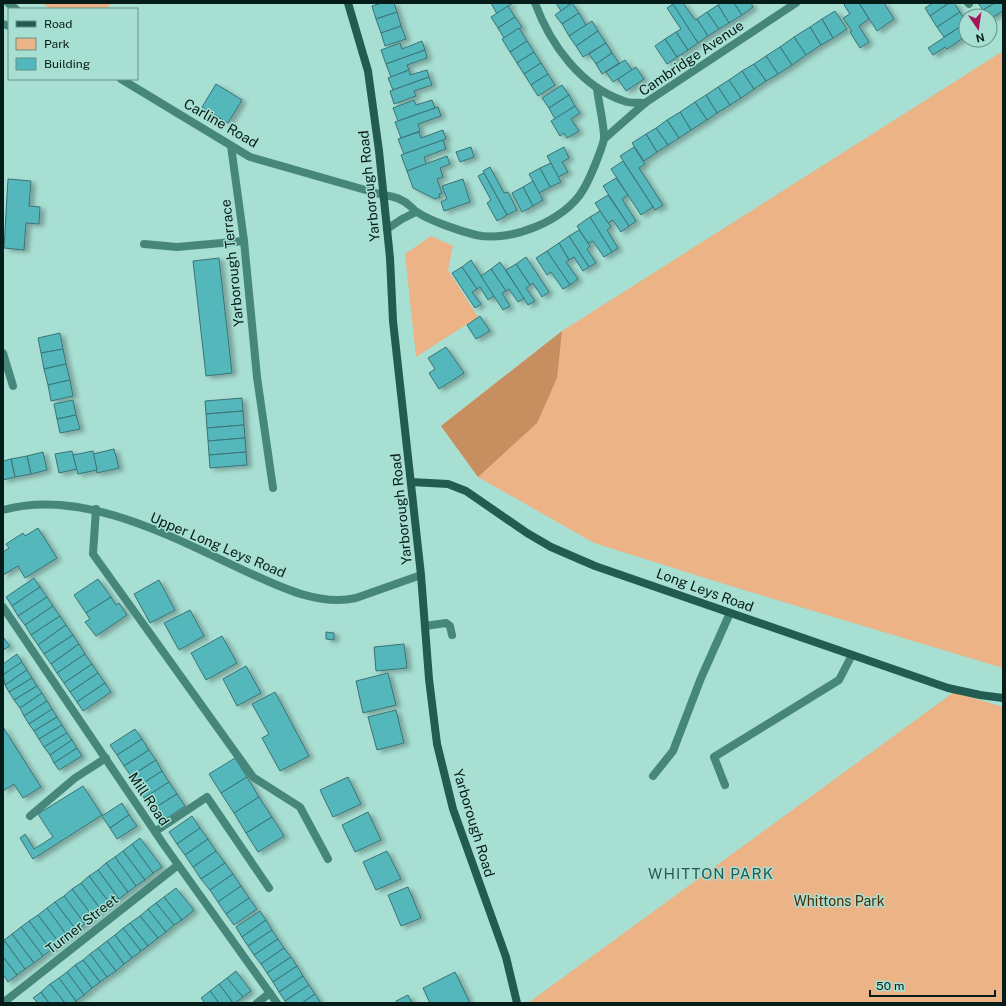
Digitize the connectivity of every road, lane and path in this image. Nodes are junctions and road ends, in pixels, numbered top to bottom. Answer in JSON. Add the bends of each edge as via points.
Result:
{"nodes":[{"id":1,"x":348,"y":3,"type":"edge"},
{"id":2,"x":536,"y":3,"type":"edge"},
{"id":3,"x":796,"y":3,"type":"edge"},
{"id":4,"x":123,"y":80,"type":"edge"},
{"id":5,"x":597,"y":88,"type":"junction"},
{"id":6,"x":646,"y":103,"type":"junction"},
{"id":7,"x":604,"y":139,"type":"junction"},
{"id":8,"x":231,"y":146,"type":"junction"},
{"id":9,"x":383,"y":195,"type":"junction"},
{"id":10,"x":416,"y":212,"type":"junction"},
{"id":11,"x":387,"y":229,"type":"junction"},
{"id":12,"x":244,"y":241,"type":"junction"},
{"id":13,"x":144,"y":244,"type":"dead end"},
{"id":14,"x":3,"y":352,"type":"edge"},
{"id":15,"x":13,"y":386,"type":"dead end"},
{"id":16,"x":411,"y":482,"type":"junction"},
{"id":17,"x":273,"y":488,"type":"dead end"},
{"id":18,"x":96,"y":509,"type":"junction"},
{"id":19,"x":3,"y":510,"type":"edge"},
{"id":20,"x":421,"y":575,"type":"junction"},
{"id":21,"x":3,"y":607,"type":"edge"},
{"id":22,"x":730,"y":613,"type":"junction"},
{"id":23,"x":425,"y":626,"type":"junction"},
{"id":24,"x":452,"y":635,"type":"dead end"},
{"id":25,"x":852,"y":655,"type":"junction"},
{"id":26,"x":1003,"y":698,"type":"edge"},
{"id":27,"x":106,"y":758,"type":"junction"},
{"id":28,"x":653,"y":776,"type":"dead end"},
{"id":29,"x":725,"y":786,"type":"dead end"},
{"id":30,"x":30,"y":816,"type":"dead end"},
{"id":31,"x":156,"y":831,"type":"junction"},
{"id":32,"x":328,"y":859,"type":"dead end"},
{"id":33,"x":178,"y":865,"type":"junction"},
{"id":34,"x":269,"y":888,"type":"dead end"},
{"id":35,"x":270,"y":993,"type":"junction"},
{"id":36,"x":3,"y":1003,"type":"edge"},
{"id":37,"x":257,"y":1003,"type":"edge"},
{"id":38,"x":277,"y":1003,"type":"edge"},
{"id":39,"x":517,"y":1003,"type":"edge"}],
"edges":[{"from":1,"to":9,"type":"main road","name":"Yarborough Road","via":[[368,71]]},
{"from":2,"to":5,"type":"street","via":[[549,34],[560,50]]},
{"from":3,"to":6,"type":"street","name":"Cambridge Avenue"},
{"from":4,"to":8,"type":"street","name":"Carline Road"},
{"from":5,"to":6,"type":"street","via":[[625,102]]},
{"from":5,"to":7,"type":"street"},
{"from":6,"to":7,"type":"street","name":"Cambridge Avenue"},
{"from":7,"to":10,"type":"street","name":"Carline Road","via":[[583,190],[574,202],[556,215],[518,234],[498,237],[478,235]]},
{"from":8,"to":9,"type":"street","name":"Carline Road","via":[[250,156]]},
{"from":8,"to":12,"type":"street","name":"Yarborough Terrace"},
{"from":9,"to":10,"type":"street","name":"Carline Road","via":[[394,196]]},
{"from":9,"to":11,"type":"main road","name":"Yarborough Road"},
{"from":10,"to":11,"type":"street"},
{"from":11,"to":16,"type":"main road","name":"Yarborough Road","via":[[392,321]]},
{"from":12,"to":13,"type":"street","via":[[177,247]]},
{"from":12,"to":17,"type":"street","name":"Yarborough Terrace","via":[[257,377]]},
{"from":14,"to":15,"type":"street"},
{"from":16,"to":20,"type":"main road","name":"Yarborough Road"},
{"from":16,"to":22,"type":"main road","name":"Long Leys Road","via":[[455,486],[551,547],[595,566]]},
{"from":18,"to":19,"type":"street","name":"Upper Long Leys Road","via":[[64,504],[28,504]]},
{"from":18,"to":20,"type":"street","name":"Upper Long Leys Road","via":[[158,532],[291,591],[321,598],[350,599]]},
{"from":18,"to":32,"type":"street","via":[[93,554],[253,777],[300,807]]},
{"from":20,"to":23,"type":"main road","name":"Yarborough Road"},
{"from":21,"to":27,"type":"street","name":"Mill Road"},
{"from":22,"to":25,"type":"main road","name":"Long Leys Road"},
{"from":22,"to":28,"type":"street","via":[[673,751]]},
{"from":23,"to":24,"type":"street","via":[[446,623],[450,626]]},
{"from":23,"to":39,"type":"main road","name":"Yarborough Road","via":[[437,744],[453,809],[506,957]]},
{"from":25,"to":26,"type":"main road","name":"Long Leys Road","via":[[948,688]]},
{"from":25,"to":29,"type":"street","via":[[839,680],[714,757]]},
{"from":27,"to":30,"type":"street","via":[[75,778]]},
{"from":27,"to":31,"type":"street","name":"Mill Road"},
{"from":31,"to":33,"type":"street","name":"Mill Road"},
{"from":31,"to":34,"type":"street","via":[[207,797]]},
{"from":33,"to":35,"type":"street","name":"Mill Road"},
{"from":33,"to":36,"type":"street","name":"Turner Street"},
{"from":35,"to":37,"type":"street"},
{"from":35,"to":38,"type":"street","name":"Mill Road"}]}
